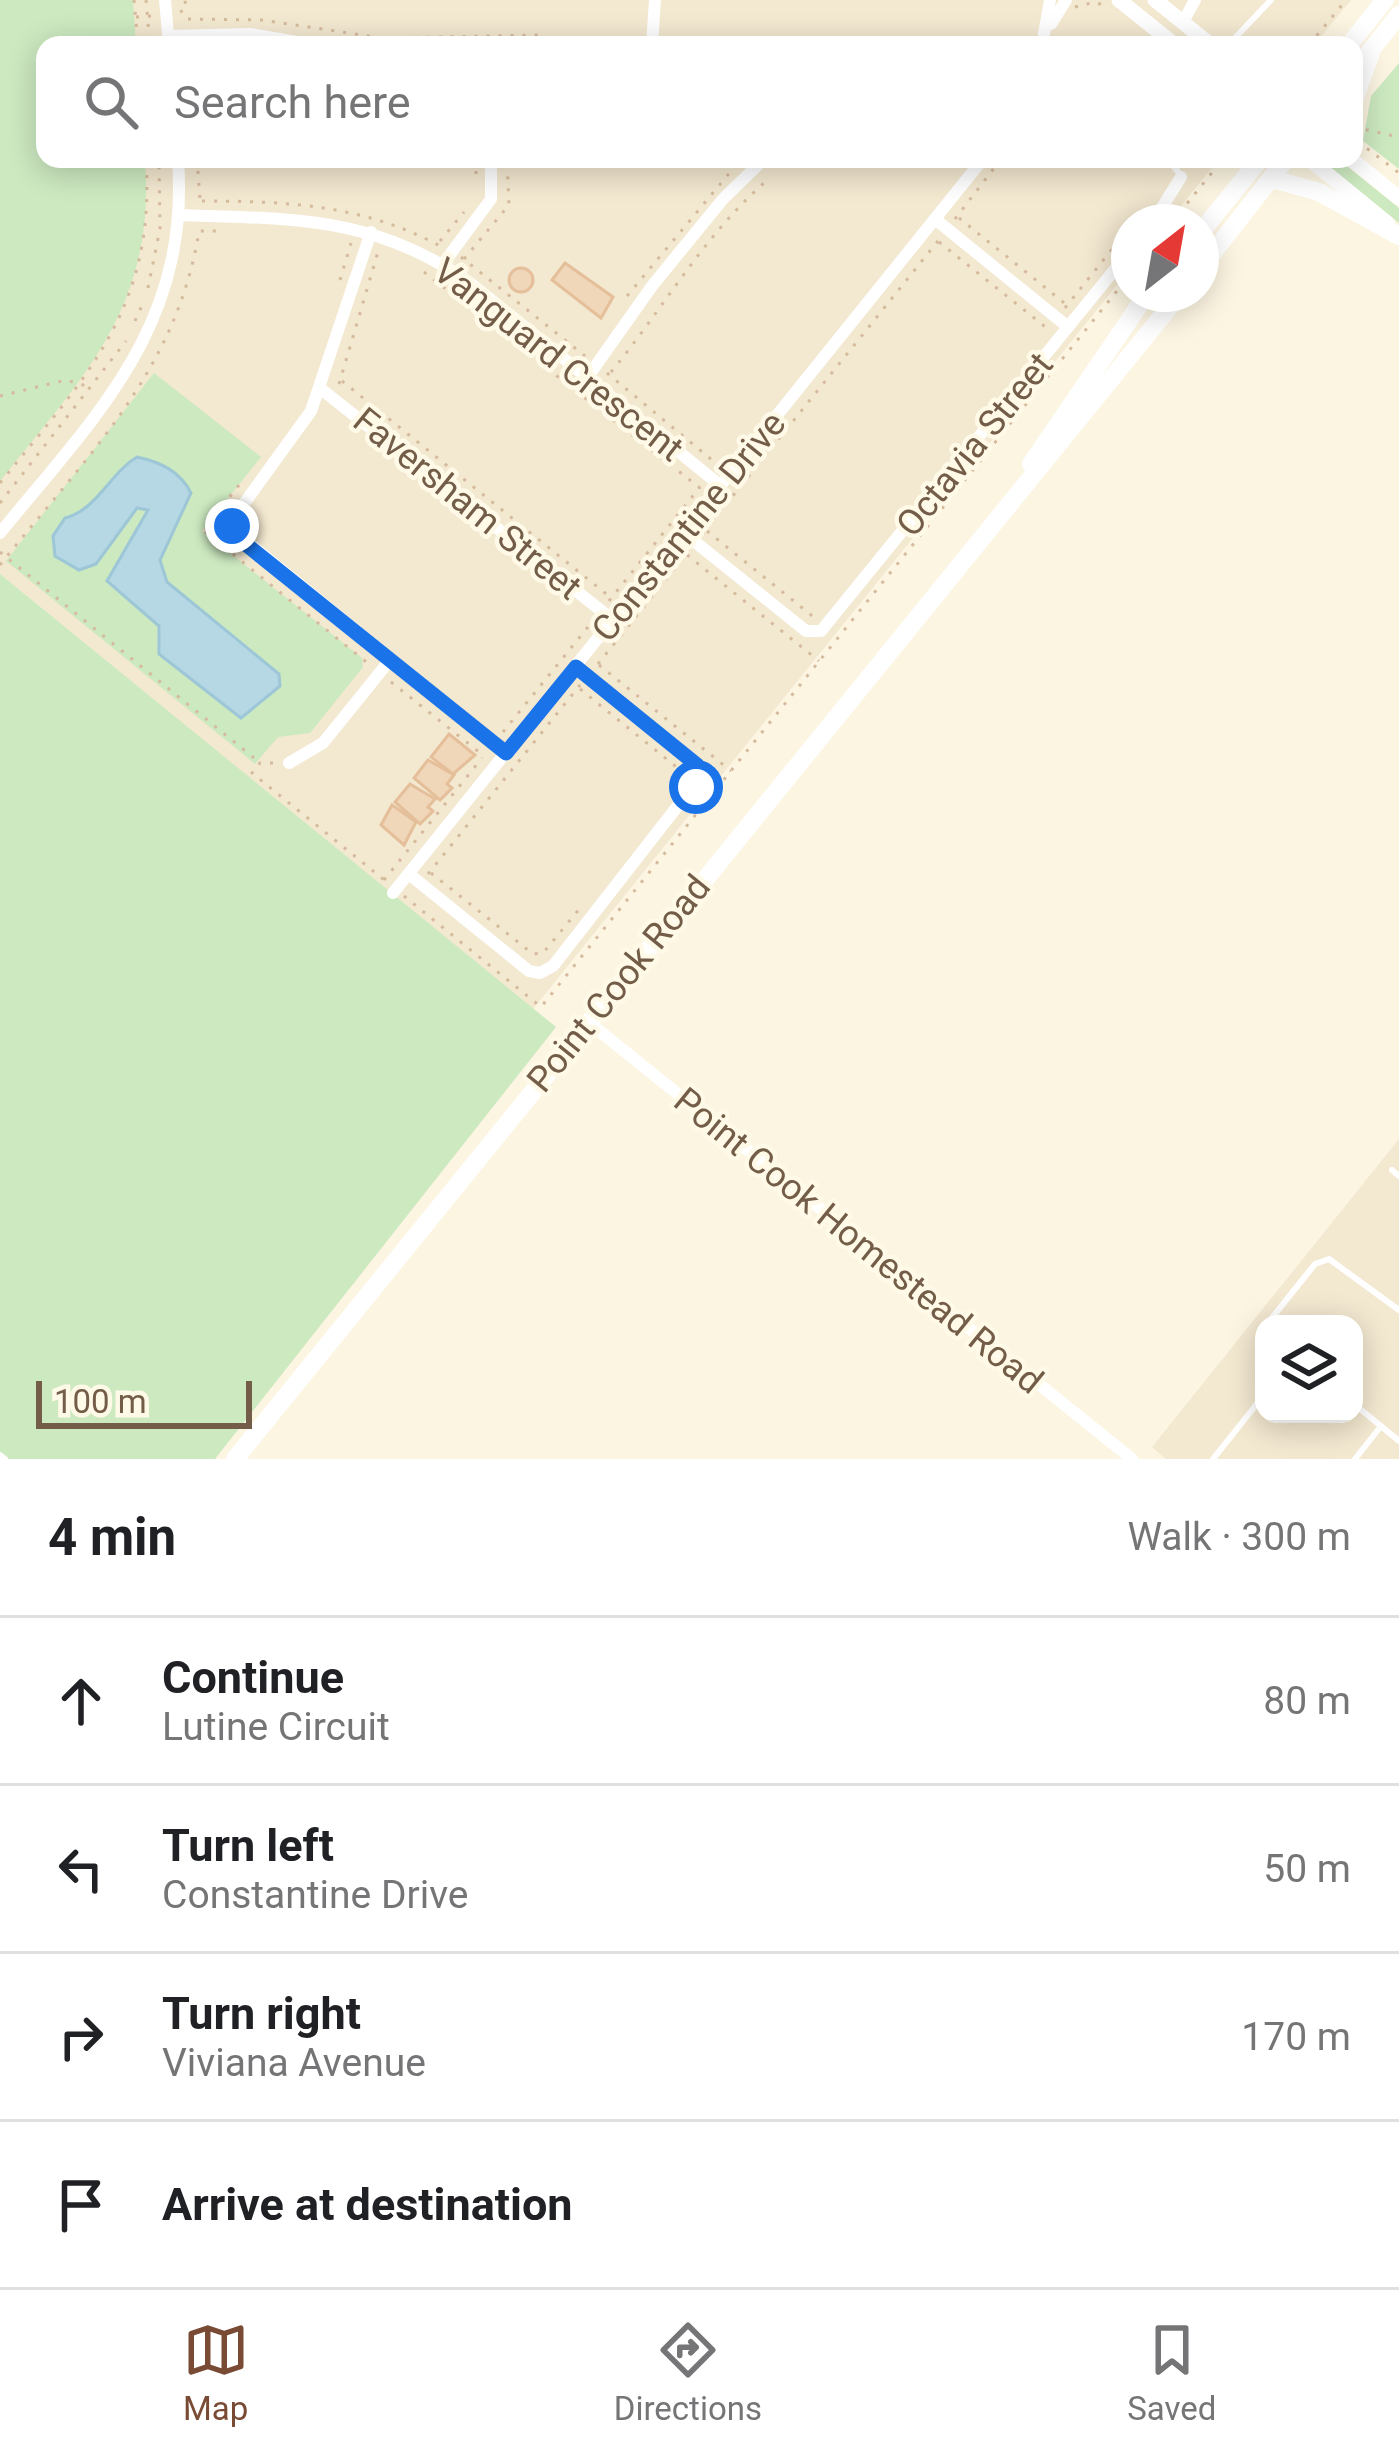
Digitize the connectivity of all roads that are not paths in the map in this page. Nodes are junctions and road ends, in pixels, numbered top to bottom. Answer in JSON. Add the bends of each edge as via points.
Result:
{"nodes":[{"id":1,"x":165,"y":0,"type":"edge"},
{"id":2,"x":655,"y":0,"type":"edge"},
{"id":3,"x":1119,"y":0,"type":"edge"},
{"id":4,"x":1155,"y":0,"type":"edge"},
{"id":5,"x":1196,"y":0,"type":"edge"},
{"id":6,"x":1271,"y":0,"type":"edge"},
{"id":7,"x":1385,"y":0,"type":"edge"},
{"id":8,"x":1060,"y":1,"type":"edge"},
{"id":9,"x":1399,"y":15,"type":"edge"},
{"id":10,"x":1183,"y":22,"type":"junction"},
{"id":11,"x":169,"y":36,"type":"edge"},
{"id":12,"x":223,"y":36,"type":"edge"},
{"id":13,"x":262,"y":36,"type":"edge"},
{"id":14,"x":653,"y":36,"type":"edge"},
{"id":15,"x":1045,"y":36,"type":"edge"},
{"id":16,"x":1164,"y":36,"type":"edge"},
{"id":17,"x":1200,"y":36,"type":"edge"},
{"id":18,"x":1237,"y":36,"type":"edge"},
{"id":19,"x":1355,"y":36,"type":"edge"},
{"id":20,"x":1372,"y":48,"type":"junction"},
{"id":21,"x":1363,"y":60,"type":"edge"},
{"id":22,"x":1363,"y":74,"type":"edge"},
{"id":23,"x":178,"y":168,"type":"edge"},
{"id":24,"x":491,"y":168,"type":"edge"},
{"id":25,"x":755,"y":168,"type":"edge"},
{"id":26,"x":976,"y":168,"type":"edge"},
{"id":27,"x":1174,"y":168,"type":"edge"},
{"id":28,"x":1253,"y":168,"type":"edge"},
{"id":29,"x":1279,"y":168,"type":"edge"},
{"id":30,"x":1320,"y":168,"type":"edge"},
{"id":31,"x":1362,"y":168,"type":"edge"},
{"id":32,"x":1181,"y":177,"type":"joint"},
{"id":33,"x":1272,"y":178,"type":"junction"},
{"id":34,"x":1399,"y":198,"type":"edge"},
{"id":35,"x":1164,"y":204,"type":"edge"},
{"id":36,"x":1219,"y":210,"type":"edge"},
{"id":37,"x":180,"y":215,"type":"junction"},
{"id":38,"x":935,"y":219,"type":"junction"},
{"id":39,"x":371,"y":232,"type":"junction"},
{"id":40,"x":1399,"y":234,"type":"edge"},
{"id":41,"x":1219,"y":245,"type":"edge"},
{"id":42,"x":443,"y":264,"type":"junction"},
{"id":43,"x":1111,"y":279,"type":"edge"},
{"id":44,"x":1135,"y":312,"type":"edge"},
{"id":45,"x":1165,"y":312,"type":"edge"},
{"id":46,"x":1068,"y":327,"type":"junction"},
{"id":47,"x":587,"y":378,"type":"junction"},
{"id":48,"x":327,"y":386,"type":"junction"},
{"id":49,"x":721,"y":486,"type":"junction"},
{"id":50,"x":1003,"y":508,"type":"junction"},
{"id":51,"x":0,"y":533,"type":"edge"},
{"id":52,"x":688,"y":543,"type":"junction"},
{"id":53,"x":602,"y":615,"type":"junction"},
{"id":54,"x":614,"y":620,"type":"joint"},
{"id":55,"x":390,"y":660,"type":"junction"},
{"id":56,"x":580,"y":677,"type":"junction"},
{"id":57,"x":506,"y":753,"type":"junction"},
{"id":58,"x":289,"y":763,"type":"road end"},
{"id":59,"x":409,"y":874,"type":"junction"},
{"id":60,"x":394,"y":891,"type":"road end"},
{"id":61,"x":587,"y":1022,"type":"junction"},
{"id":62,"x":1399,"y":1310,"type":"edge"},
{"id":63,"x":1274,"y":1315,"type":"edge"},
{"id":64,"x":1255,"y":1406,"type":"edge"},
{"id":65,"x":1363,"y":1411,"type":"edge"},
{"id":66,"x":1381,"y":1426,"type":"junction"},
{"id":67,"x":1399,"y":1441,"type":"edge"},
{"id":68,"x":235,"y":1459,"type":"edge"},
{"id":69,"x":1132,"y":1459,"type":"edge"},
{"id":70,"x":1213,"y":1459,"type":"edge"},
{"id":71,"x":1355,"y":1459,"type":"edge"}],
"edges":[{"from":1,"to":11,"type":"street"},
{"from":2,"to":14,"type":"street"},
{"from":3,"to":16,"type":"street"},
{"from":4,"to":10,"type":"street"},
{"from":5,"to":10,"type":"street"},
{"from":6,"to":18,"type":"lane"},
{"from":7,"to":19,"type":"main road"},
{"from":8,"to":15,"type":"street"},
{"from":9,"to":20,"type":"main road"},
{"from":10,"to":17,"type":"street"},
{"from":12,"to":13,"type":"street"},
{"from":20,"to":21,"type":"main road"},
{"from":20,"to":22,"type":"main road"},
{"from":23,"to":37,"type":"street"},
{"from":24,"to":42,"type":"street","via":[[491,199]]},
{"from":25,"to":47,"type":"street","via":[[652,286]]},
{"from":26,"to":38,"type":"street","name":"Constantine Drive"},
{"from":27,"to":32,"type":"lane"},
{"from":28,"to":36,"type":"main road"},
{"from":29,"to":33,"type":"main road"},
{"from":30,"to":40,"type":"street"},
{"from":31,"to":34,"type":"street"},
{"from":32,"to":35,"type":"street"},
{"from":33,"to":40,"type":"main road","via":[[1319,192]]},
{"from":33,"to":41,"type":"main road"},
{"from":37,"to":39,"type":"street","name":"Vanguard Crescent","via":[[297,217]]},
{"from":37,"to":51,"type":"street","via":[[170,280],[140,353]]},
{"from":38,"to":46,"type":"street","via":[[943,235]]},
{"from":38,"to":49,"type":"street","name":"Constantine Drive"},
{"from":39,"to":42,"type":"street","name":"Vanguard Crescent"},
{"from":39,"to":48,"type":"street","via":[[354,244]]},
{"from":42,"to":47,"type":"street","name":"Vanguard Crescent"},
{"from":43,"to":46,"type":"street","name":"Octavia Street","via":[[1084,319]]},
{"from":44,"to":50,"type":"main road","name":"Point Cook Road"},
{"from":45,"to":50,"type":"main road","name":"Point Cook Road"},
{"from":46,"to":52,"type":"street","name":"Octavia Street","via":[[822,630],[802,628]]},
{"from":47,"to":49,"type":"street","name":"Vanguard Crescent","via":[[704,482]]},
{"from":48,"to":53,"type":"street","name":"Faversham Street"},
{"from":48,"to":55,"type":"street","via":[[233,530]]},
{"from":49,"to":52,"type":"street","name":"Constantine Drive"},
{"from":50,"to":61,"type":"main road","name":"Point Cook Road"},
{"from":52,"to":54,"type":"street","name":"Constantine Drive"},
{"from":53,"to":54,"type":"street","name":"Faversham Street"},
{"from":53,"to":56,"type":"street","name":"Constantine Drive"},
{"from":55,"to":57,"type":"street"},
{"from":55,"to":58,"type":"street","via":[[323,742]]},
{"from":56,"to":57,"type":"street","name":"Constantine Drive"},
{"from":56,"to":59,"type":"street","via":[[697,765],[698,785],[544,972],[530,970]]},
{"from":57,"to":59,"type":"street","name":"Constantine Drive"},
{"from":59,"to":60,"type":"street","name":"Constantine Drive"},
{"from":61,"to":68,"type":"main road","name":"Point Cook Road"},
{"from":61,"to":69,"type":"street","name":"Point Cook Homestead Road"},
{"from":62,"to":63,"type":"lane","via":[[1330,1259],[1315,1264]]},
{"from":64,"to":70,"type":"lane"},
{"from":65,"to":66,"type":"lane"},
{"from":66,"to":67,"type":"lane"},
{"from":66,"to":71,"type":"lane"}]}
